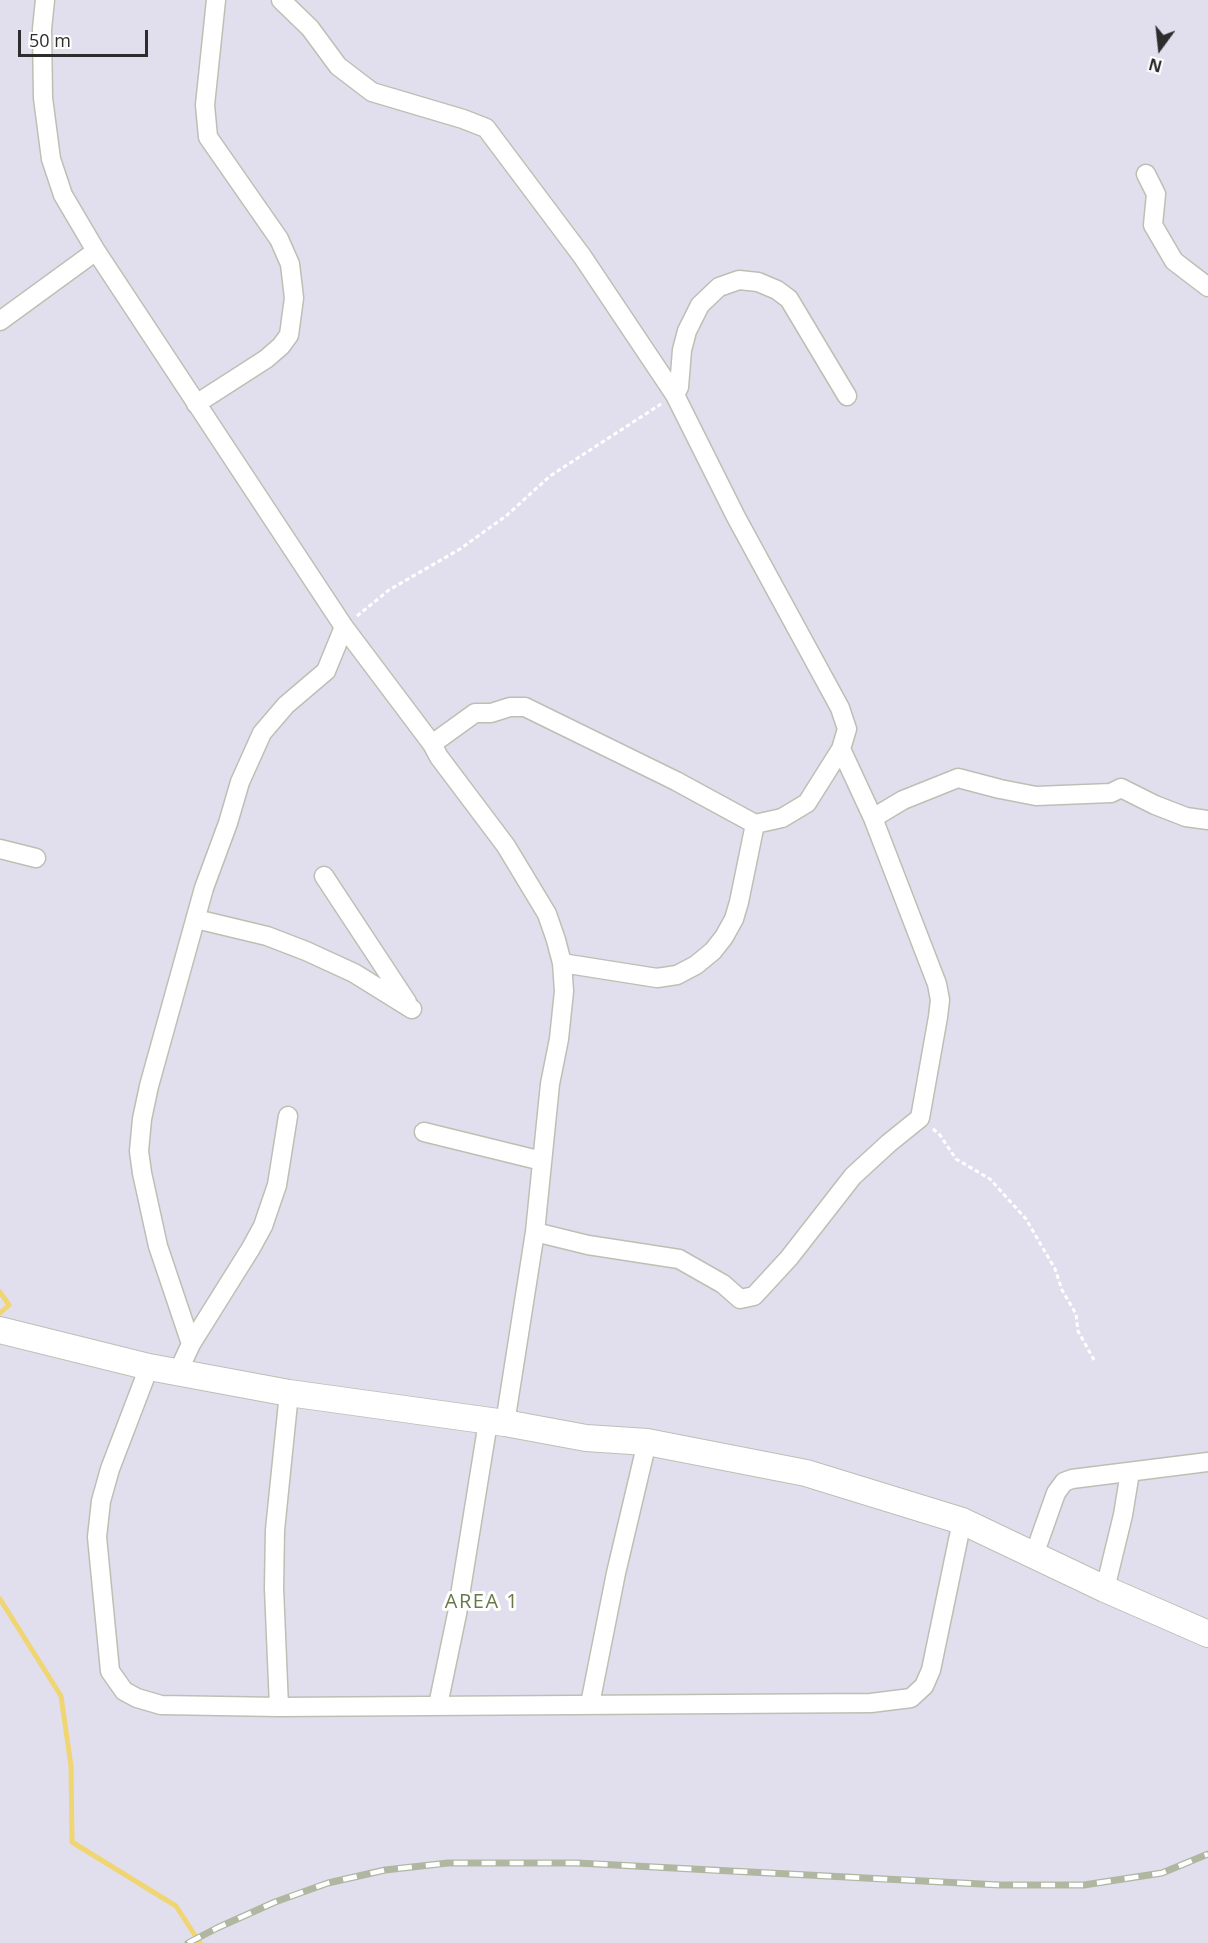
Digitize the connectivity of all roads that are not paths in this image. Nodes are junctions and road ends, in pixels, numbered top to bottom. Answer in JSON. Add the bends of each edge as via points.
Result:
{"nodes":[{"id":1,"x":45,"y":0,"type":"edge"},
{"id":2,"x":216,"y":0,"type":"edge"},
{"id":3,"x":281,"y":0,"type":"edge"},
{"id":4,"x":1146,"y":174,"type":"dead end"},
{"id":5,"x":96,"y":251,"type":"junction"},
{"id":6,"x":1208,"y":287,"type":"edge"},
{"id":7,"x":0,"y":321,"type":"edge"},
{"id":8,"x":675,"y":394,"type":"junction"},
{"id":9,"x":847,"y":396,"type":"dead end"},
{"id":10,"x":196,"y":404,"type":"junction"},
{"id":11,"x":344,"y":627,"type":"junction"},
{"id":12,"x":432,"y":744,"type":"junction"},
{"id":13,"x":841,"y":749,"type":"junction"},
{"id":14,"x":873,"y":818,"type":"junction"},
{"id":15,"x":1208,"y":820,"type":"edge"},
{"id":16,"x":755,"y":824,"type":"junction"},
{"id":17,"x":0,"y":849,"type":"edge"},
{"id":18,"x":36,"y":858,"type":"dead end"},
{"id":19,"x":324,"y":876,"type":"dead end"},
{"id":20,"x":196,"y":919,"type":"junction"},
{"id":21,"x":562,"y":963,"type":"junction"},
{"id":22,"x":288,"y":1116,"type":"dead end"},
{"id":23,"x":424,"y":1132,"type":"dead end"},
{"id":24,"x":542,"y":1161,"type":"junction"},
{"id":25,"x":535,"y":1232,"type":"junction"},
{"id":26,"x":0,"y":1330,"type":"edge"},
{"id":27,"x":191,"y":1344,"type":"junction"},
{"id":28,"x":149,"y":1367,"type":"junction"},
{"id":29,"x":178,"y":1371,"type":"junction"},
{"id":30,"x":289,"y":1393,"type":"junction"},
{"id":31,"x":496,"y":1423,"type":"junction"},
{"id":32,"x":647,"y":1442,"type":"junction"},
{"id":33,"x":1208,"y":1462,"type":"edge"},
{"id":34,"x":1130,"y":1472,"type":"junction"},
{"id":35,"x":962,"y":1521,"type":"junction"},
{"id":36,"x":1034,"y":1555,"type":"junction"},
{"id":37,"x":1106,"y":1590,"type":"junction"},
{"id":38,"x":1208,"y":1634,"type":"edge"},
{"id":39,"x":590,"y":1704,"type":"junction"},
{"id":40,"x":438,"y":1705,"type":"junction"},
{"id":41,"x":279,"y":1707,"type":"junction"}],
"edges":[{"from":1,"to":5,"type":"street","via":[[43,98],[51,159],[63,195]]},
{"from":2,"to":10,"type":"street","via":[[205,105],[208,138],[279,238],[290,264],[294,297],[289,335],[281,346]]},
{"from":3,"to":8,"type":"street","via":[[310,28],[338,66],[372,92],[486,128],[582,256]]},
{"from":4,"to":6,"type":"street","via":[[1156,194],[1153,225],[1174,261]]},
{"from":5,"to":7,"type":"street"},
{"from":5,"to":10,"type":"street"},
{"from":8,"to":9,"type":"street","via":[[687,331],[700,305],[719,287],[739,280],[758,282],[789,299]]},
{"from":8,"to":13,"type":"street","via":[[736,517],[840,708],[847,729]]},
{"from":10,"to":11,"type":"street"},
{"from":11,"to":12,"type":"street"},
{"from":11,"to":20,"type":"street","via":[[326,671],[286,705],[262,733],[240,782]]},
{"from":12,"to":16,"type":"street","via":[[475,713],[525,707]]},
{"from":12,"to":21,"type":"street","via":[[506,846],[547,914]]},
{"from":13,"to":14,"type":"street"},
{"from":13,"to":16,"type":"street","via":[[807,803],[782,818]]},
{"from":14,"to":15,"type":"street","via":[[903,800],[958,778],[1036,796],[1111,793],[1121,788],[1186,817]]},
{"from":14,"to":25,"type":"street","via":[[939,992],[920,1118],[854,1176],[754,1296],[740,1299],[723,1284],[680,1259],[588,1245]]},
{"from":16,"to":21,"type":"street","via":[[734,919],[713,951],[696,965],[677,975],[657,978]]},
{"from":17,"to":18,"type":"street"},
{"from":19,"to":20,"type":"street","via":[[411,1009],[354,973],[306,951],[267,936]]},
{"from":20,"to":27,"type":"street","via":[[149,1086],[140,1151],[158,1246]]},
{"from":21,"to":24,"type":"street","via":[[564,991]]},
{"from":22,"to":27,"type":"street","via":[[277,1185],[263,1226]]},
{"from":23,"to":24,"type":"street"},
{"from":24,"to":25,"type":"street"},
{"from":25,"to":31,"type":"street"},
{"from":26,"to":28,"type":"main road"},
{"from":27,"to":29,"type":"street"},
{"from":28,"to":29,"type":"main road"},
{"from":28,"to":41,"type":"street","via":[[101,1502],[97,1537],[110,1671],[124,1691],[161,1705]]},
{"from":29,"to":30,"type":"main road"},
{"from":30,"to":31,"type":"main road"},
{"from":30,"to":41,"type":"street","via":[[275,1530]]},
{"from":31,"to":32,"type":"main road","via":[[586,1438]]},
{"from":31,"to":40,"type":"street"},
{"from":32,"to":35,"type":"main road","via":[[806,1473]]},
{"from":32,"to":39,"type":"street"},
{"from":33,"to":34,"type":"street"},
{"from":34,"to":36,"type":"street","via":[[1064,1482],[1056,1493]]},
{"from":34,"to":37,"type":"street"},
{"from":35,"to":36,"type":"main road"},
{"from":35,"to":39,"type":"street","via":[[931,1670],[924,1686],[911,1698],[871,1703]]},
{"from":36,"to":37,"type":"main road"},
{"from":37,"to":38,"type":"main road"},
{"from":39,"to":40,"type":"street"},
{"from":40,"to":41,"type":"street"}]}
